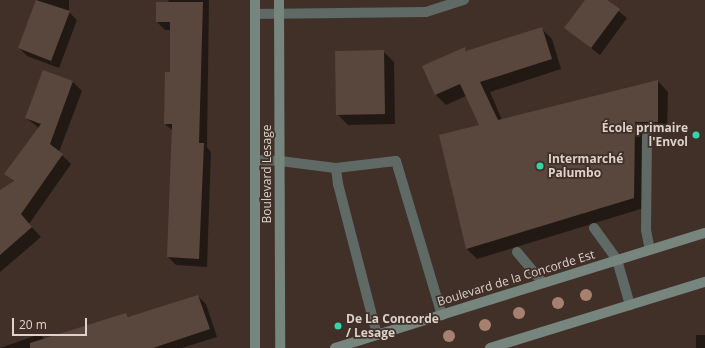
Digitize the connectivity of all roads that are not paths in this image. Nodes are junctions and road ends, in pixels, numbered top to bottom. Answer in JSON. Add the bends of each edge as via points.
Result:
{"nodes":[{"id":1,"x":255,"y":0,"type":"edge"},
{"id":2,"x":280,"y":0,"type":"edge"},
{"id":3,"x":464,"y":0,"type":"edge"},
{"id":4,"x":255,"y":14,"type":"junction"},
{"id":5,"x":279,"y":14,"type":"junction"},
{"id":6,"x":647,"y":136,"type":"dead end"},
{"id":7,"x":255,"y":160,"type":"junction"},
{"id":8,"x":280,"y":160,"type":"junction"},
{"id":9,"x":336,"y":168,"type":"junction"},
{"id":10,"x":594,"y":228,"type":"dead end"},
{"id":11,"x":705,"y":233,"type":"edge"},
{"id":12,"x":650,"y":250,"type":"junction"},
{"id":13,"x":517,"y":252,"type":"dead end"},
{"id":14,"x":617,"y":260,"type":"junction"},
{"id":15,"x":705,"y":282,"type":"edge"},
{"id":16,"x":543,"y":283,"type":"junction"},
{"id":17,"x":630,"y":305,"type":"junction"},
{"id":18,"x":442,"y":315,"type":"junction"},
{"id":19,"x":377,"y":335,"type":"junction"},
{"id":20,"x":255,"y":348,"type":"edge"},
{"id":21,"x":280,"y":348,"type":"edge"},
{"id":22,"x":335,"y":348,"type":"edge"},
{"id":23,"x":490,"y":348,"type":"edge"}],
"edges":[{"from":1,"to":4,"type":"street","name":"Boulevard Lesage"},
{"from":2,"to":5,"type":"street","name":"Boulevard Lesage"},
{"from":3,"to":5,"type":"street","via":[[426,12]]},
{"from":4,"to":5,"type":"street"},
{"from":4,"to":7,"type":"street","name":"Boulevard Lesage"},
{"from":5,"to":8,"type":"street","name":"Boulevard Lesage"},
{"from":6,"to":12,"type":"street","via":[[646,230]]},
{"from":7,"to":8,"type":"street"},
{"from":7,"to":20,"type":"street","name":"Boulevard Lesage"},
{"from":8,"to":9,"type":"street"},
{"from":8,"to":21,"type":"street","name":"Boulevard Lesage"},
{"from":9,"to":18,"type":"street","via":[[396,161]]},
{"from":9,"to":19,"type":"street"},
{"from":10,"to":14,"type":"street"},
{"from":11,"to":12,"type":"street","name":"Boulevard de la Concorde Est"},
{"from":12,"to":14,"type":"street","name":"Boulevard de la Concorde Est"},
{"from":13,"to":16,"type":"street"},
{"from":14,"to":16,"type":"street","name":"Boulevard de la Concorde Est"},
{"from":14,"to":17,"type":"street"},
{"from":15,"to":17,"type":"street"},
{"from":16,"to":18,"type":"street","name":"Boulevard de la Concorde Est"},
{"from":17,"to":23,"type":"street"},
{"from":18,"to":19,"type":"street","name":"Boulevard de la Concorde Est"},
{"from":19,"to":22,"type":"street","name":"Boulevard de la Concorde Est"}]}
